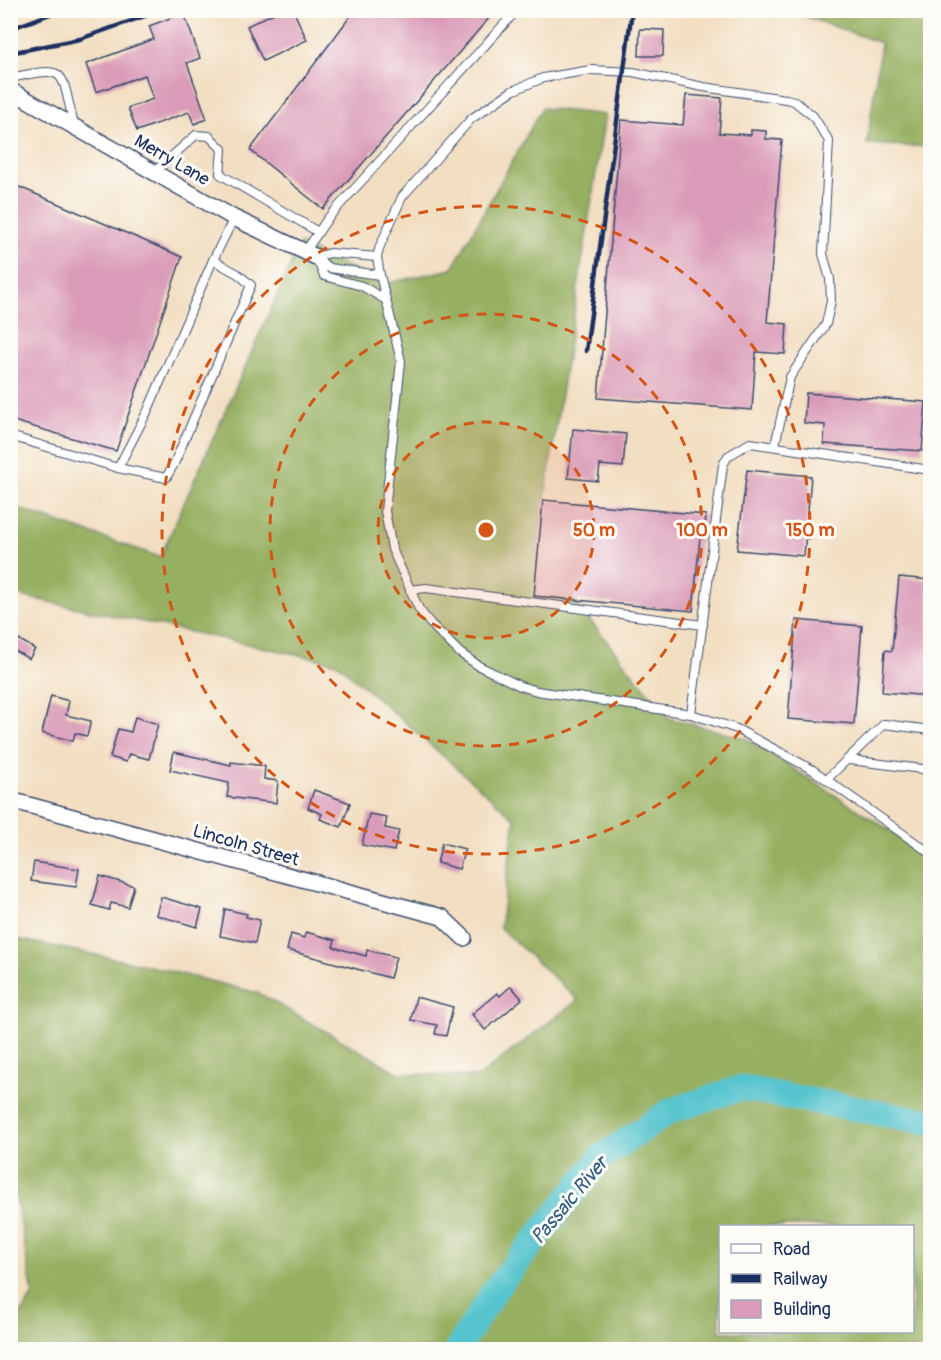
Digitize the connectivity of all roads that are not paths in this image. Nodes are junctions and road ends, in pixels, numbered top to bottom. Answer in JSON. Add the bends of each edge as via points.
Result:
{"nodes":[{"id":1,"x":516,"y":10,"type":"edge"},
{"id":2,"x":10,"y":78,"type":"edge"},
{"id":3,"x":10,"y":90,"type":"edge"},
{"id":4,"x":74,"y":127,"type":"junction"},
{"id":5,"x":154,"y":172,"type":"junction"},
{"id":6,"x":234,"y":218,"type":"junction"},
{"id":7,"x":318,"y":232,"type":"junction"},
{"id":8,"x":310,"y":255,"type":"junction"},
{"id":9,"x":377,"y":258,"type":"junction"},
{"id":10,"x":213,"y":260,"type":"junction"},
{"id":11,"x":380,"y":275,"type":"junction"},
{"id":12,"x":386,"y":300,"type":"junction"},
{"id":13,"x":10,"y":436,"type":"edge"},
{"id":14,"x":775,"y":445,"type":"junction"},
{"id":15,"x":118,"y":468,"type":"junction"},
{"id":16,"x":930,"y":470,"type":"edge"},
{"id":17,"x":410,"y":590,"type":"junction"},
{"id":18,"x":703,"y":626,"type":"junction"},
{"id":19,"x":691,"y":714,"type":"junction"},
{"id":20,"x":930,"y":730,"type":"edge"},
{"id":21,"x":850,"y":760,"type":"junction"},
{"id":22,"x":930,"y":770,"type":"edge"},
{"id":23,"x":827,"y":779,"type":"junction"},
{"id":24,"x":10,"y":800,"type":"edge"},
{"id":25,"x":930,"y":853,"type":"edge"},
{"id":26,"x":464,"y":938,"type":"dead end"}],
"edges":[{"from":1,"to":7,"type":"lane"},
{"from":2,"to":4,"type":"lane","via":[[55,71],[62,77]]},
{"from":3,"to":4,"type":"street","name":"Merry Lane"},
{"from":4,"to":5,"type":"street","name":"Merry Lane"},
{"from":5,"to":6,"type":"street","name":"Merry Lane"},
{"from":5,"to":7,"type":"lane","via":[[196,135],[209,136],[222,149],[220,174]]},
{"from":6,"to":8,"type":"street","name":"Merry Lane"},
{"from":6,"to":10,"type":"lane"},
{"from":7,"to":8,"type":"lane"},
{"from":8,"to":9,"type":"lane"},
{"from":8,"to":11,"type":"lane","via":[[329,268]]},
{"from":8,"to":12,"type":"lane","via":[[324,276],[362,286]]},
{"from":9,"to":11,"type":"lane"},
{"from":9,"to":14,"type":"lane","via":[[402,196],[441,150],[494,102],[543,78],[584,70],[633,72],[794,101],[819,123],[830,141],[823,254],[831,301],[826,324],[790,377]]},
{"from":10,"to":15,"type":"lane","via":[[148,410]]},
{"from":10,"to":15,"type":"lane","via":[[251,285],[174,464],[166,478]]},
{"from":11,"to":12,"type":"lane"},
{"from":12,"to":17,"type":"lane","via":[[400,361],[385,510],[392,549]]},
{"from":13,"to":15,"type":"lane"},
{"from":14,"to":16,"type":"lane","via":[[798,452]]},
{"from":14,"to":18,"type":"lane","via":[[750,443],[737,449],[723,465]]},
{"from":17,"to":18,"type":"lane","via":[[426,588]]},
{"from":17,"to":19,"type":"lane","via":[[430,623],[460,653],[520,686]]},
{"from":18,"to":19,"type":"lane"},
{"from":19,"to":23,"type":"lane","via":[[737,729]]},
{"from":20,"to":21,"type":"lane","via":[[884,724]]},
{"from":21,"to":22,"type":"lane"},
{"from":21,"to":23,"type":"lane"},
{"from":23,"to":25,"type":"lane"},
{"from":24,"to":26,"type":"street","name":"Lincoln Street","via":[[442,917]]}]}
